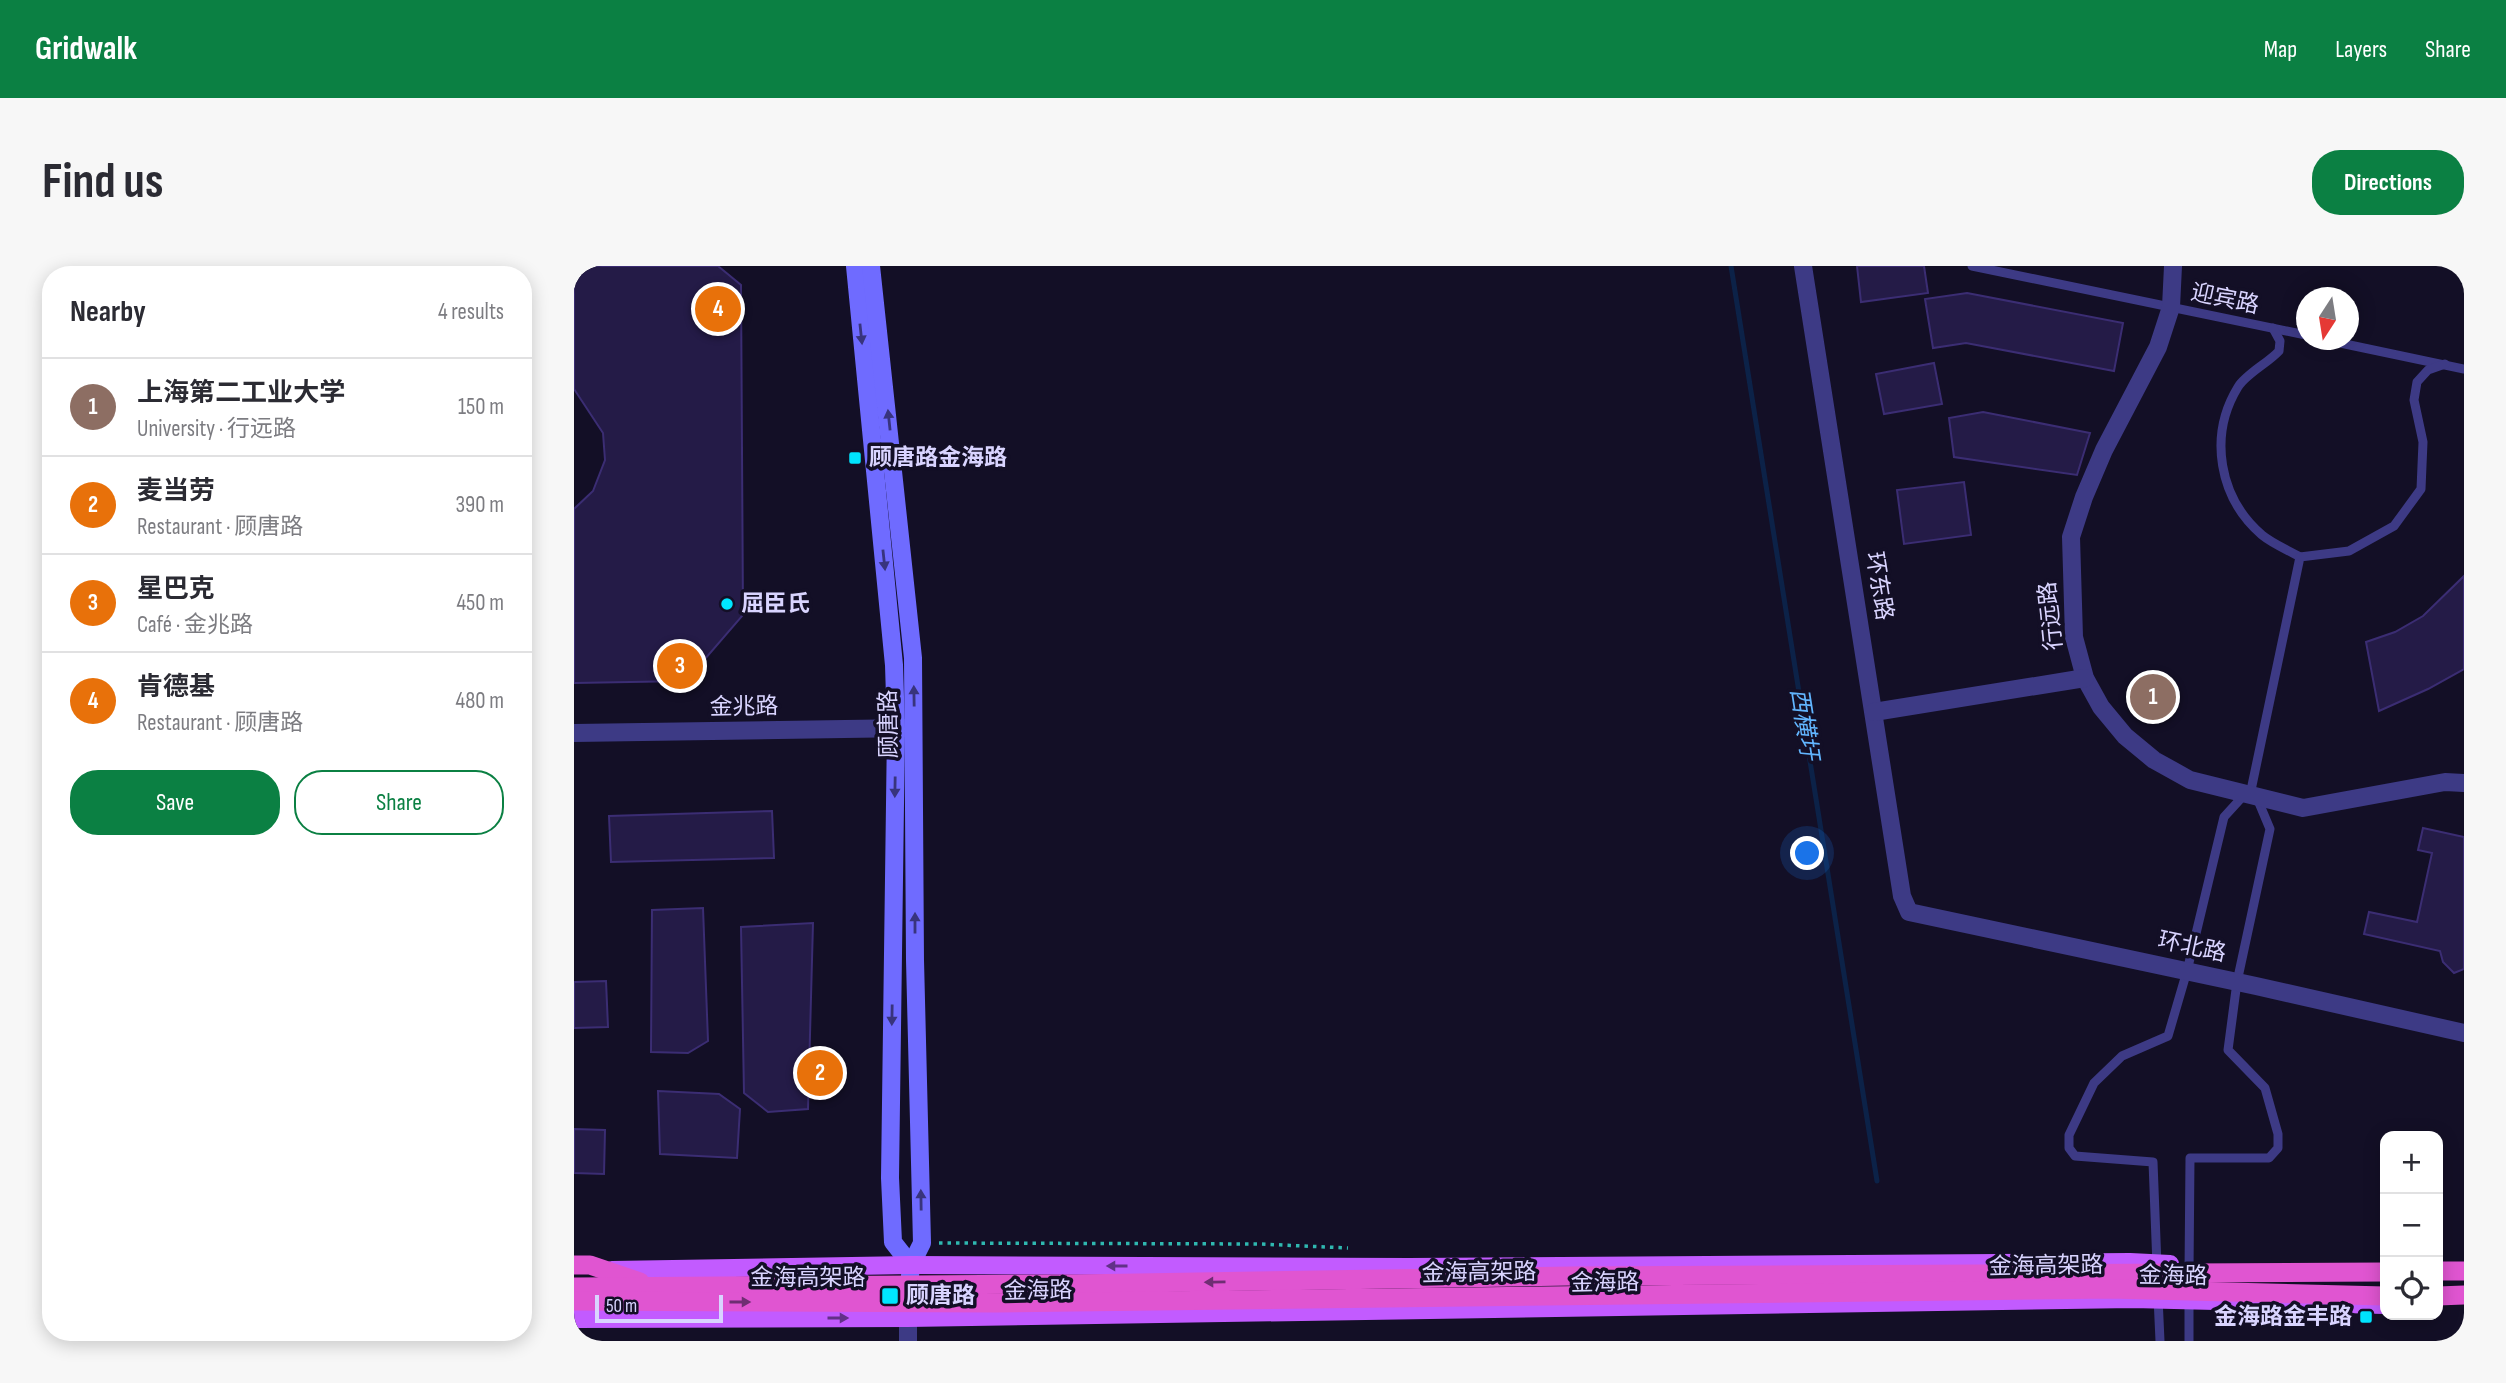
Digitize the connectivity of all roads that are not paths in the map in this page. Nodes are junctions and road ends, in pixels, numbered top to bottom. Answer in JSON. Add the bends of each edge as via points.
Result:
{"nodes":[{"id":1,"x":855,"y":266,"type":"edge"},
{"id":2,"x":871,"y":266,"type":"edge"},
{"id":3,"x":1803,"y":266,"type":"edge"},
{"id":4,"x":1972,"y":266,"type":"edge"},
{"id":5,"x":2173,"y":266,"type":"edge"},
{"id":6,"x":2171,"y":307,"type":"junction"},
{"id":7,"x":2273,"y":328,"type":"junction"},
{"id":8,"x":2296,"y":333,"type":"edge"},
{"id":9,"x":2359,"y":347,"type":"edge"},
{"id":10,"x":2445,"y":365,"type":"junction"},
{"id":11,"x":2464,"y":369,"type":"edge"},
{"id":12,"x":2300,"y":557,"type":"junction"},
{"id":13,"x":2085,"y":678,"type":"junction"},
{"id":14,"x":1874,"y":712,"type":"junction"},
{"id":15,"x":914,"y":727,"type":"junction"},
{"id":16,"x":896,"y":729,"type":"junction"},
{"id":17,"x":574,"y":733,"type":"edge"},
{"id":18,"x":2464,"y":783,"type":"edge"},
{"id":19,"x":2251,"y":795,"type":"junction"},
{"id":20,"x":1909,"y":912,"type":"joint"},
{"id":21,"x":2187,"y":971,"type":"junction"},
{"id":22,"x":2237,"y":982,"type":"junction"},
{"id":23,"x":2464,"y":1033,"type":"edge"},
{"id":24,"x":2157,"y":1264,"type":"junction"},
{"id":25,"x":2190,"y":1264,"type":"junction"},
{"id":26,"x":2380,"y":1264,"type":"edge"},
{"id":27,"x":2443,"y":1264,"type":"edge"},
{"id":28,"x":574,"y":1265,"type":"edge"},
{"id":29,"x":911,"y":1265,"type":"junction"},
{"id":30,"x":2464,"y":1265,"type":"edge"},
{"id":31,"x":574,"y":1271,"type":"edge"},
{"id":32,"x":2443,"y":1271,"type":"edge"},
{"id":33,"x":2464,"y":1271,"type":"edge"},
{"id":34,"x":2380,"y":1272,"type":"edge"},
{"id":35,"x":574,"y":1287,"type":"edge"},
{"id":36,"x":654,"y":1287,"type":"junction"},
{"id":37,"x":2464,"y":1295,"type":"edge"},
{"id":38,"x":2380,"y":1296,"type":"edge"},
{"id":39,"x":2443,"y":1296,"type":"edge"},
{"id":40,"x":2158,"y":1300,"type":"junction"},
{"id":41,"x":574,"y":1301,"type":"edge"},
{"id":42,"x":2189,"y":1301,"type":"junction"},
{"id":43,"x":2464,"y":1303,"type":"edge"},
{"id":44,"x":2443,"y":1304,"type":"edge"},
{"id":45,"x":2380,"y":1305,"type":"edge"},
{"id":46,"x":908,"y":1318,"type":"junction"},
{"id":47,"x":574,"y":1319,"type":"edge"},
{"id":48,"x":908,"y":1341,"type":"edge"},
{"id":49,"x":2160,"y":1341,"type":"edge"},
{"id":50,"x":2189,"y":1341,"type":"edge"}],
"edges":[{"from":1,"to":16,"type":"main road","name":"顾唐路","one_way":true,"via":[[894,665]]},
{"from":15,"to":2,"type":"main road","name":"顾唐路","one_way":true,"via":[[913,658]]},
{"from":3,"to":14,"type":"street","name":"环东路"},
{"from":4,"to":6,"type":"lane","name":"迎宾路"},
{"from":5,"to":6,"type":"street","name":"行远路"},
{"from":6,"to":7,"type":"lane","name":"迎宾路"},
{"from":6,"to":13,"type":"street","name":"行远路","via":[[2158,347],[2104,450],[2071,537],[2074,637]]},
{"from":7,"to":8,"type":"lane","name":"迎宾路"},
{"from":7,"to":12,"type":"lane","via":[[2279,351],[2239,385],[2225,416],[2220,451],[2226,483],[2238,510],[2264,537]]},
{"from":9,"to":10,"type":"lane"},
{"from":10,"to":11,"type":"lane"},
{"from":10,"to":12,"type":"lane","via":[[2428,370],[2417,382],[2414,400],[2423,442],[2421,489],[2394,526],[2349,551]]},
{"from":12,"to":19,"type":"lane"},
{"from":13,"to":14,"type":"street"},
{"from":13,"to":19,"type":"street","name":"行远路","via":[[2125,736],[2154,760],[2190,780]]},
{"from":14,"to":20,"type":"street","name":"环东路","via":[[1902,896]]},
{"from":15,"to":16,"type":"street","name":"金兆路"},
{"from":29,"to":15,"type":"main road","name":"顾唐路","one_way":true,"via":[[922,1243]]},
{"from":16,"to":17,"type":"street","name":"金兆路"},
{"from":16,"to":29,"type":"main road","name":"顾唐路","one_way":true,"via":[[890,1178],[893,1242]]},
{"from":18,"to":19,"type":"street","name":"行远路","via":[[2434,783],[2303,808]]},
{"from":19,"to":21,"type":"lane","via":[[2224,817]]},
{"from":19,"to":22,"type":"lane","via":[[2270,829]]},
{"from":20,"to":21,"type":"street","name":"环北路"},
{"from":21,"to":22,"type":"street","name":"环北路"},
{"from":21,"to":24,"type":"lane","via":[[2168,1037],[2122,1056],[2094,1083],[2069,1135],[2069,1148],[2075,1156],[2153,1162]]},
{"from":22,"to":23,"type":"street","name":"环北路"},
{"from":22,"to":25,"type":"lane","via":[[2228,1050],[2265,1088],[2278,1148],[2269,1158],[2190,1158]]},
{"from":24,"to":25,"type":"main road","name":"金海路"},
{"from":24,"to":29,"type":"main road","name":"金海路","one_way":true},
{"from":24,"to":40,"type":"lane"},
{"from":25,"to":26,"type":"main road","name":"金海路"},
{"from":25,"to":42,"type":"lane"},
{"from":27,"to":30,"type":"main road"},
{"from":28,"to":36,"type":"highway","bridge":true,"via":[[590,1265]]},
{"from":29,"to":31,"type":"main road","name":"金海路"},
{"from":29,"to":46,"type":"main road"},
{"from":32,"to":33,"type":"highway"},
{"from":34,"to":36,"type":"highway","name":"金海高架路","one_way":true,"bridge":true},
{"from":35,"to":36,"type":"highway","name":"金海高架路","bridge":true},
{"from":37,"to":39,"type":"highway"},
{"from":41,"to":38,"type":"highway","name":"金海高架路","one_way":true,"bridge":true,"via":[[996,1303],[2110,1289]]},
{"from":40,"to":42,"type":"main road","name":"金海路"},
{"from":40,"to":46,"type":"main road","name":"金海路"},
{"from":40,"to":49,"type":"lane"},
{"from":42,"to":45,"type":"main road","name":"金海路"},
{"from":42,"to":50,"type":"lane"},
{"from":43,"to":44,"type":"main road"},
{"from":47,"to":46,"type":"main road","name":"金海路","one_way":true},
{"from":46,"to":48,"type":"street"}]}
